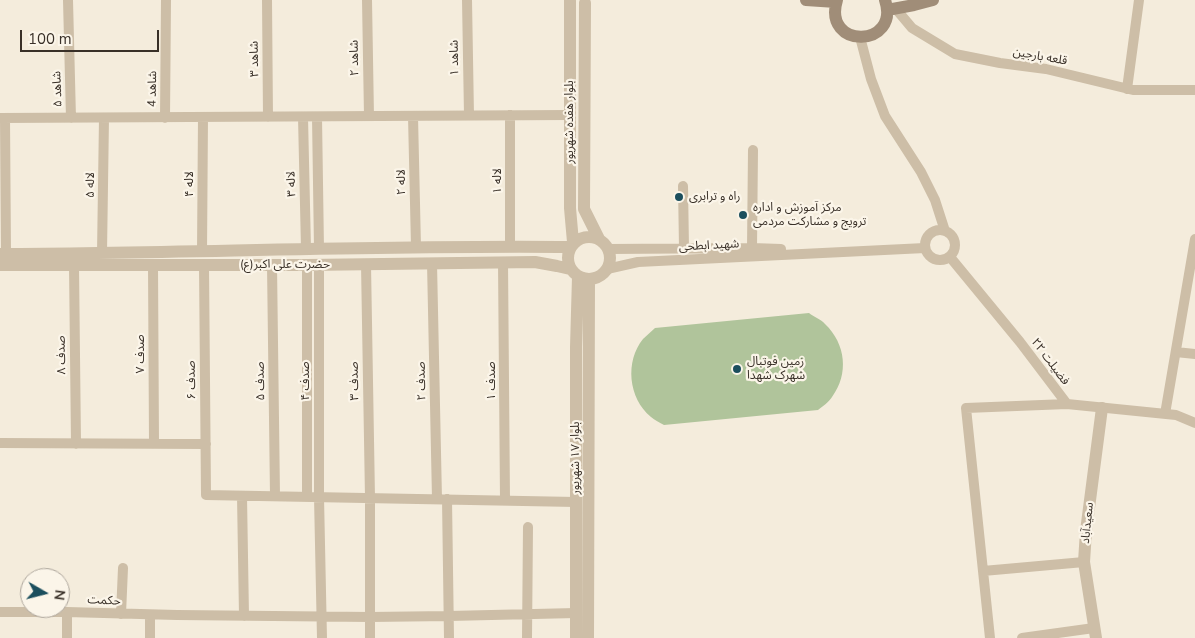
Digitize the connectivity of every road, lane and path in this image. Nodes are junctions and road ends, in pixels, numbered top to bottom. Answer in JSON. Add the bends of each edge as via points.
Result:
{"nodes":[{"id":1,"x":68,"y":0,"type":"edge"},
{"id":2,"x":166,"y":0,"type":"edge"},
{"id":3,"x":267,"y":0,"type":"edge"},
{"id":4,"x":367,"y":0,"type":"edge"},
{"id":5,"x":467,"y":0,"type":"edge"},
{"id":6,"x":569,"y":0,"type":"edge"},
{"id":7,"x":806,"y":0,"type":"edge"},
{"id":8,"x":933,"y":0,"type":"edge"},
{"id":9,"x":1139,"y":0,"type":"edge"},
{"id":10,"x":588,"y":1,"type":"edge"},
{"id":11,"x":836,"y":1,"type":"edge"},
{"id":12,"x":890,"y":6,"type":"edge"},
{"id":13,"x":860,"y":37,"type":"junction"},
{"id":14,"x":1127,"y":89,"type":"junction"},
{"id":15,"x":1195,"y":90,"type":"edge"},
{"id":16,"x":569,"y":114,"type":"junction"},
{"id":17,"x":469,"y":115,"type":"junction"},
{"id":18,"x":510,"y":115,"type":"junction"},
{"id":19,"x":369,"y":116,"type":"junction"},
{"id":20,"x":413,"y":116,"type":"junction"},
{"id":21,"x":203,"y":117,"type":"junction"},
{"id":22,"x":268,"y":117,"type":"junction"},
{"id":23,"x":303,"y":117,"type":"junction"},
{"id":24,"x":317,"y":117,"type":"junction"},
{"id":25,"x":3,"y":118,"type":"edge"},
{"id":26,"x":71,"y":118,"type":"junction"},
{"id":27,"x":104,"y":118,"type":"junction"},
{"id":28,"x":165,"y":118,"type":"junction"},
{"id":29,"x":753,"y":150,"type":"dead end"},
{"id":30,"x":683,"y":186,"type":"dead end"},
{"id":31,"x":945,"y":231,"type":"junction"},
{"id":32,"x":1195,"y":239,"type":"edge"},
{"id":33,"x":604,"y":244,"type":"junction"},
{"id":34,"x":571,"y":245,"type":"junction"},
{"id":35,"x":416,"y":247,"type":"junction"},
{"id":36,"x":485,"y":247,"type":"junction"},
{"id":37,"x":510,"y":247,"type":"junction"},
{"id":38,"x":684,"y":248,"type":"junction"},
{"id":39,"x":752,"y":248,"type":"junction"},
{"id":40,"x":925,"y":248,"type":"junction"},
{"id":41,"x":312,"y":249,"type":"junction"},
{"id":42,"x":202,"y":252,"type":"junction"},
{"id":43,"x":102,"y":253,"type":"junction"},
{"id":44,"x":3,"y":254,"type":"edge"},
{"id":45,"x":812,"y":254,"type":"junction"},
{"id":46,"x":950,"y":257,"type":"junction"},
{"id":47,"x":45,"y":259,"type":"junction"},
{"id":48,"x":485,"y":262,"type":"junction"},
{"id":49,"x":504,"y":262,"type":"junction"},
{"id":50,"x":432,"y":263,"type":"junction"},
{"id":51,"x":366,"y":264,"type":"junction"},
{"id":52,"x":0,"y":265,"type":"edge"},
{"id":53,"x":74,"y":265,"type":"junction"},
{"id":54,"x":153,"y":265,"type":"junction"},
{"id":55,"x":204,"y":265,"type":"junction"},
{"id":56,"x":272,"y":265,"type":"junction"},
{"id":57,"x":313,"y":265,"type":"junction"},
{"id":58,"x":608,"y":269,"type":"junction"},
{"id":59,"x":579,"y":276,"type":"junction"},
{"id":60,"x":1176,"y":352,"type":"junction"},
{"id":61,"x":1195,"y":354,"type":"edge"},
{"id":62,"x":1067,"y":404,"type":"junction"},
{"id":63,"x":1102,"y":408,"type":"junction"},
{"id":64,"x":1165,"y":414,"type":"junction"},
{"id":65,"x":1195,"y":423,"type":"edge"},
{"id":66,"x":0,"y":443,"type":"edge"},
{"id":67,"x":154,"y":443,"type":"junction"},
{"id":68,"x":76,"y":444,"type":"junction"},
{"id":69,"x":206,"y":444,"type":"junction"},
{"id":70,"x":242,"y":496,"type":"junction"},
{"id":71,"x":275,"y":496,"type":"junction"},
{"id":72,"x":307,"y":497,"type":"junction"},
{"id":73,"x":319,"y":497,"type":"junction"},
{"id":74,"x":370,"y":498,"type":"junction"},
{"id":75,"x":442,"y":499,"type":"junction"},
{"id":76,"x":504,"y":500,"type":"junction"},
{"id":77,"x":576,"y":502,"type":"junction"},
{"id":78,"x":528,"y":527,"type":"dead end"},
{"id":79,"x":1084,"y":562,"type":"junction"},
{"id":80,"x":123,"y":568,"type":"dead end"},
{"id":81,"x":983,"y":571,"type":"junction"},
{"id":82,"x":0,"y":612,"type":"edge"},
{"id":83,"x":20,"y":612,"type":"edge"},
{"id":84,"x":70,"y":612,"type":"edge"},
{"id":85,"x":576,"y":612,"type":"junction"},
{"id":86,"x":121,"y":614,"type":"junction"},
{"id":87,"x":527,"y":614,"type":"junction"},
{"id":88,"x":150,"y":615,"type":"junction"},
{"id":89,"x":244,"y":616,"type":"junction"},
{"id":90,"x":322,"y":616,"type":"junction"},
{"id":91,"x":449,"y":616,"type":"junction"},
{"id":92,"x":370,"y":617,"type":"junction"},
{"id":93,"x":67,"y":618,"type":"edge"},
{"id":94,"x":1095,"y":633,"type":"edge"},
{"id":95,"x":67,"y":638,"type":"edge"},
{"id":96,"x":150,"y":638,"type":"edge"},
{"id":97,"x":322,"y":638,"type":"edge"},
{"id":98,"x":370,"y":638,"type":"edge"},
{"id":99,"x":449,"y":638,"type":"edge"},
{"id":100,"x":527,"y":638,"type":"edge"},
{"id":101,"x":576,"y":638,"type":"edge"},
{"id":102,"x":588,"y":638,"type":"edge"},
{"id":103,"x":990,"y":638,"type":"edge"},
{"id":104,"x":1028,"y":638,"type":"edge"}],
"edges":[{"from":1,"to":26,"type":"street","name":"شاهد ۵"},
{"from":2,"to":28,"type":"street","name":"شاهد 4"},
{"from":3,"to":22,"type":"street","name":"شاهد ۳"},
{"from":4,"to":19,"type":"street","name":"شاهد ۲"},
{"from":5,"to":17,"type":"street","name":"شاهد ۱"},
{"from":6,"to":10,"type":"street","via":[[576,3]]},
{"from":6,"to":16,"type":"street","name":"بلوار هفده شهریور"},
{"from":7,"to":11,"type":"main road"},
{"from":8,"to":12,"type":"main road"},
{"from":9,"to":14,"type":"street"},
{"from":10,"to":33,"type":"street","name":"بلوار هفده شهریور","via":[[584,209]]},
{"from":11,"to":13,"type":"main road","via":[[834,14],[839,26],[848,34]]},
{"from":12,"to":13,"type":"main road","via":[[879,30],[870,36]]},
{"from":12,"to":14,"type":"street","name":"قلعه بارجین","via":[[912,28],[954,54],[1046,69]]},
{"from":13,"to":31,"type":"street","via":[[885,116],[921,172]]},
{"from":14,"to":15,"type":"street","name":"قلعه بارجین"},
{"from":16,"to":18,"type":"street"},
{"from":16,"to":34,"type":"street","name":"بلوار هفده شهریور"},
{"from":17,"to":18,"type":"street"},
{"from":17,"to":20,"type":"street"},
{"from":18,"to":37,"type":"street","name":"لاله ۱"},
{"from":19,"to":20,"type":"street"},
{"from":19,"to":24,"type":"street"},
{"from":20,"to":35,"type":"street","name":"لاله ۲"},
{"from":21,"to":22,"type":"street"},
{"from":21,"to":28,"type":"street"},
{"from":21,"to":42,"type":"street","name":"لاله ۴"},
{"from":22,"to":23,"type":"street"},
{"from":23,"to":24,"type":"street"},
{"from":23,"to":41,"type":"street","name":"لاله ۳"},
{"from":24,"to":41,"type":"street","name":"لاله ۳"},
{"from":25,"to":26,"type":"street"},
{"from":25,"to":44,"type":"street"},
{"from":26,"to":27,"type":"street"},
{"from":27,"to":28,"type":"street"},
{"from":27,"to":43,"type":"street","name":"لاله ۵"},
{"from":29,"to":39,"type":"street"},
{"from":30,"to":38,"type":"street"},
{"from":31,"to":40,"type":"street","via":[[930,233]]},
{"from":31,"to":46,"type":"street","via":[[955,242],[955,250]]},
{"from":32,"to":60,"type":"street"},
{"from":33,"to":34,"type":"street","via":[[591,236]]},
{"from":33,"to":38,"type":"street","name":"شهید ابطحی"},
{"from":33,"to":58,"type":"street","via":[[610,258]]},
{"from":34,"to":37,"type":"street","name":"حضرت علی اکبر(ع)"},
{"from":34,"to":59,"type":"street","via":[[567,258]]},
{"from":35,"to":36,"type":"street","name":"حضرت علی اکبر(ع)"},
{"from":35,"to":41,"type":"street","name":"حضرت علی اکبر(ع)"},
{"from":36,"to":37,"type":"street","name":"حضرت علی اکبر(ع)"},
{"from":36,"to":48,"type":"street"},
{"from":38,"to":39,"type":"street","name":"شهید ابطحی"},
{"from":39,"to":45,"type":"street","name":"شهید ابطحی"},
{"from":40,"to":45,"type":"street","name":"شهید ابطحی"},
{"from":40,"to":46,"type":"street","via":[[935,260],[943,261]]},
{"from":41,"to":42,"type":"street","name":"حضرت علی اکبر(ع)"},
{"from":41,"to":57,"type":"street"},
{"from":42,"to":43,"type":"street","name":"حضرت علی اکبر(ع)"},
{"from":43,"to":47,"type":"street","name":"حضرت علی اکبر(ع)"},
{"from":44,"to":47,"type":"street","name":"حضرت علی اکبر(ع)"},
{"from":45,"to":58,"type":"street","name":"شهید ابطحی","via":[[638,262]]},
{"from":46,"to":62,"type":"street","name":"فضیلت ۲۲"},
{"from":47,"to":52,"type":"street","name":"حضرت علی اکبر(ع)"},
{"from":47,"to":53,"type":"street","name":"حضرت علی اکبر(ع)"},
{"from":48,"to":49,"type":"street","name":"حضرت علی اکبر(ع)"},
{"from":48,"to":50,"type":"street","name":"حضرت علی اکبر(ع)"},
{"from":49,"to":59,"type":"street","name":"حضرت علی اکبر(ع)","via":[[557,266]]},
{"from":49,"to":76,"type":"street","name":"صدف ۱"},
{"from":50,"to":51,"type":"street","name":"حضرت علی اکبر(ع)"},
{"from":50,"to":75,"type":"street","name":"صدف ۲"},
{"from":51,"to":57,"type":"street","name":"حضرت علی اکبر(ع)"},
{"from":51,"to":74,"type":"street","name":"صدف ۳"},
{"from":53,"to":54,"type":"street","name":"حضرت علی اکبر(ع)"},
{"from":53,"to":68,"type":"street","name":"صدف ۸"},
{"from":54,"to":55,"type":"street","name":"حضرت علی اکبر(ع)"},
{"from":54,"to":67,"type":"street","name":"صدف ۷"},
{"from":55,"to":56,"type":"street","name":"حضرت علی اکبر(ع)"},
{"from":55,"to":69,"type":"street","name":"صدف ۶"},
{"from":56,"to":57,"type":"street","name":"حضرت علی اکبر(ع)"},
{"from":56,"to":71,"type":"street","name":"صدف ۵"},
{"from":57,"to":72,"type":"street","name":"صدف ۴"},
{"from":57,"to":73,"type":"street","name":"صدف ۴"},
{"from":58,"to":59,"type":"street","via":[[600,277]]},
{"from":59,"to":77,"type":"street","name":"بلوار ۱۷ شهریور"},
{"from":59,"to":102,"type":"street","name":"بلوار ۱۷ شهریور"},
{"from":60,"to":61,"type":"street"},
{"from":60,"to":64,"type":"street"},
{"from":62,"to":63,"type":"street","name":"فضیلت ۲۲"},
{"from":62,"to":81,"type":"street","via":[[966,408]]},
{"from":63,"to":64,"type":"street","name":"فضیلت ۲۲"},
{"from":63,"to":79,"type":"street","name":"سعیدآباد"},
{"from":64,"to":65,"type":"street","name":"فضیلت ۲۲"},
{"from":66,"to":68,"type":"street"},
{"from":67,"to":68,"type":"street"},
{"from":67,"to":69,"type":"street"},
{"from":69,"to":70,"type":"street","name":"صدف ۶","via":[[206,495]]},
{"from":70,"to":71,"type":"street"},
{"from":70,"to":89,"type":"street"},
{"from":71,"to":72,"type":"street"},
{"from":72,"to":73,"type":"street"},
{"from":73,"to":74,"type":"street"},
{"from":73,"to":90,"type":"street","name":"صدف ۴"},
{"from":74,"to":75,"type":"street"},
{"from":74,"to":92,"type":"street","name":"صدف ۳"},
{"from":75,"to":76,"type":"street"},
{"from":75,"to":91,"type":"street","name":"صدف ۲"},
{"from":76,"to":77,"type":"street"},
{"from":77,"to":85,"type":"street","name":"بلوار ۱۷ شهریور"},
{"from":78,"to":87,"type":"street"},
{"from":79,"to":81,"type":"street"},
{"from":79,"to":94,"type":"street","name":"سعیدآباد"},
{"from":80,"to":86,"type":"street"},
{"from":81,"to":103,"type":"street"},
{"from":82,"to":83,"type":"street","name":"حکمت"},
{"from":84,"to":86,"type":"street","name":"حکمت"},
{"from":85,"to":87,"type":"street","name":"حکمت"},
{"from":85,"to":101,"type":"street","name":"بلوار ۱۷ شهریور"},
{"from":86,"to":88,"type":"street","name":"حکمت"},
{"from":87,"to":91,"type":"street","name":"حکمت"},
{"from":87,"to":100,"type":"street"},
{"from":88,"to":89,"type":"street","name":"حکمت"},
{"from":88,"to":96,"type":"street"},
{"from":89,"to":90,"type":"street","name":"حکمت"},
{"from":90,"to":92,"type":"street","name":"حکمت"},
{"from":90,"to":97,"type":"street","name":"صدف ۴"},
{"from":91,"to":92,"type":"street","name":"حکمت"},
{"from":91,"to":99,"type":"street","name":"صدف ۲"},
{"from":92,"to":98,"type":"street","name":"صدف ۳"},
{"from":93,"to":95,"type":"street"},
{"from":94,"to":104,"type":"street"}]}
